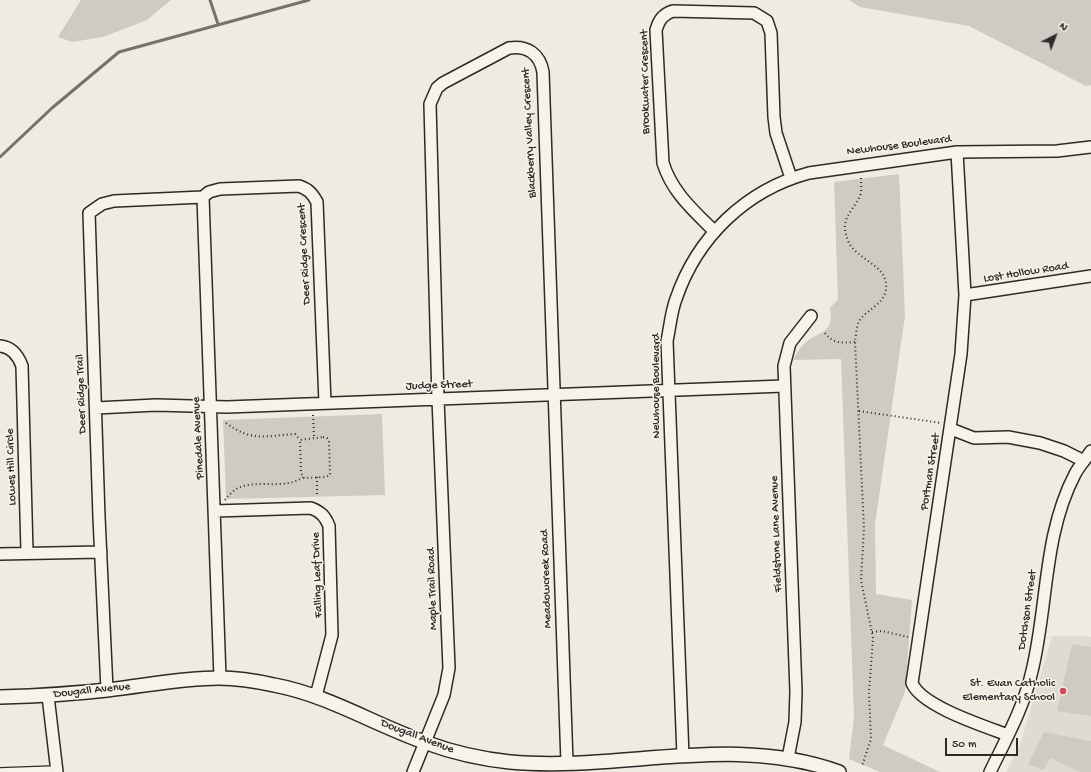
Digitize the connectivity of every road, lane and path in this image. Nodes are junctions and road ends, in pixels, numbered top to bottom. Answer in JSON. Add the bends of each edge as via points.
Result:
{"nodes":[{"id":1,"x":1091,"y":147,"type":"edge"},
{"id":2,"x":958,"y":152,"type":"junction"},
{"id":3,"x":791,"y":178,"type":"junction"},
{"id":4,"x":861,"y":178,"type":"dead end"},
{"id":5,"x":203,"y":197,"type":"junction"},
{"id":6,"x":714,"y":231,"type":"junction"},
{"id":7,"x":1091,"y":276,"type":"edge"},
{"id":8,"x":965,"y":295,"type":"junction"},
{"id":9,"x":811,"y":316,"type":"dead end"},
{"id":10,"x":825,"y":333,"type":"dead end"},
{"id":11,"x":855,"y":342,"type":"junction"},
{"id":12,"x":0,"y":346,"type":"edge"},
{"id":13,"x":784,"y":386,"type":"junction"},
{"id":14,"x":668,"y":390,"type":"junction"},
{"id":15,"x":553,"y":395,"type":"junction"},
{"id":16,"x":438,"y":399,"type":"junction"},
{"id":17,"x":325,"y":403,"type":"junction"},
{"id":18,"x":210,"y":407,"type":"junction"},
{"id":19,"x":96,"y":408,"type":"junction"},
{"id":20,"x":859,"y":411,"type":"junction"},
{"id":21,"x":313,"y":415,"type":"dead end"},
{"id":22,"x":226,"y":423,"type":"dead end"},
{"id":23,"x":951,"y":427,"type":"junction"},
{"id":24,"x":314,"y":437,"type":"junction"},
{"id":25,"x":300,"y":440,"type":"junction"},
{"id":26,"x":1091,"y":451,"type":"edge"},
{"id":27,"x":1084,"y":461,"type":"junction"},
{"id":28,"x":303,"y":477,"type":"junction"},
{"id":29,"x":317,"y":477,"type":"junction"},
{"id":30,"x":317,"y":497,"type":"dead end"},
{"id":31,"x":224,"y":500,"type":"dead end"},
{"id":32,"x":215,"y":511,"type":"junction"},
{"id":33,"x":27,"y":552,"type":"junction"},
{"id":34,"x":101,"y":552,"type":"junction"},
{"id":35,"x":0,"y":554,"type":"edge"},
{"id":36,"x":872,"y":632,"type":"junction"},
{"id":37,"x":919,"y":639,"type":"junction"},
{"id":38,"x":220,"y":678,"type":"junction"},
{"id":39,"x":107,"y":690,"type":"junction"},
{"id":40,"x":0,"y":696,"type":"edge"},
{"id":41,"x":48,"y":696,"type":"junction"},
{"id":42,"x":316,"y":696,"type":"junction"},
{"id":43,"x":1008,"y":735,"type":"junction"},
{"id":44,"x":425,"y":743,"type":"junction"},
{"id":45,"x":683,"y":756,"type":"junction"},
{"id":46,"x":788,"y":758,"type":"junction"},
{"id":47,"x":567,"y":763,"type":"junction"},
{"id":48,"x":862,"y":766,"type":"dead end"},
{"id":49,"x":57,"y":770,"type":"edge"},
{"id":50,"x":0,"y":771,"type":"edge"},
{"id":51,"x":413,"y":772,"type":"edge"},
{"id":52,"x":839,"y":772,"type":"edge"},
{"id":53,"x":990,"y":772,"type":"edge"}],
"edges":[{"from":1,"to":2,"type":"street","name":"Newhouse Boulevard","via":[[1056,151]]},
{"from":2,"to":3,"type":"street","name":"Newhouse Boulevard","via":[[825,169]]},
{"from":2,"to":8,"type":"street","name":"Portman Street"},
{"from":3,"to":6,"type":"street","name":"Newhouse Boulevard","via":[[754,196]]},
{"from":3,"to":6,"type":"street","name":"Brookwater Crescent","via":[[775,125],[771,33],[767,21],[754,13],[667,13],[658,22],[656,30],[663,163],[677,192]]},
{"from":4,"to":11,"type":"path","via":[[860,196],[846,220],[846,235],[856,252],[882,272],[886,286],[882,300],[858,322]]},
{"from":5,"to":17,"type":"street","name":"Deer Ridge Crescent","via":[[220,189],[299,186],[313,195],[317,202]]},
{"from":5,"to":18,"type":"street","name":"Pinedale Avenue"},
{"from":5,"to":19,"type":"street","name":"Deer Ridge Trail","via":[[114,201],[102,204],[89,213]]},
{"from":6,"to":14,"type":"street","name":"Newhouse Boulevard","via":[[691,264],[675,300],[668,341]]},
{"from":7,"to":8,"type":"street","name":"Lost Hollow Road"},
{"from":8,"to":23,"type":"street","name":"Portman Street","via":[[961,354]]},
{"from":9,"to":13,"type":"street","name":"Fieldstone Lane Avenue","via":[[790,343],[784,366]]},
{"from":10,"to":11,"type":"path","via":[[830,340],[840,344]]},
{"from":11,"to":20,"type":"path"},
{"from":12,"to":33,"type":"street","name":"Lowes Hill Circle","via":[[15,352],[22,366]]},
{"from":13,"to":14,"type":"street","name":"Judge Street"},
{"from":13,"to":46,"type":"street","name":"Fieldstone Lane Avenue","via":[[796,692],[795,722]]},
{"from":14,"to":15,"type":"street","name":"Judge Street"},
{"from":14,"to":45,"type":"street","name":"Newhouse Boulevard"},
{"from":15,"to":16,"type":"street","name":"Judge Street"},
{"from":15,"to":16,"type":"street","name":"Blackberry Valley Crescent","via":[[543,72],[538,57],[525,48],[517,47],[509,48],[443,83],[435,92],[430,104]]},
{"from":15,"to":47,"type":"street","name":"Meadowcreek Road"},
{"from":16,"to":17,"type":"street","name":"Judge Street"},
{"from":16,"to":44,"type":"street","name":"Maple Trail Road","via":[[449,668],[444,695]]},
{"from":17,"to":18,"type":"street","name":"Judge Street"},
{"from":18,"to":19,"type":"street","name":"Judge Street","via":[[156,405]]},
{"from":18,"to":32,"type":"street","name":"Pinedale Avenue"},
{"from":19,"to":34,"type":"street","name":"Deer Ridge Trail"},
{"from":20,"to":23,"type":"path"},
{"from":20,"to":36,"type":"path","via":[[864,529],[861,580]]},
{"from":21,"to":24,"type":"path"},
{"from":22,"to":25,"type":"path","via":[[244,434],[295,434]]},
{"from":23,"to":27,"type":"street","via":[[974,438],[1008,438],[1040,443]]},
{"from":23,"to":37,"type":"street","name":"Portman Street"},
{"from":24,"to":25,"type":"path"},
{"from":24,"to":29,"type":"path","via":[[325,437],[330,441],[330,472],[326,477]]},
{"from":25,"to":28,"type":"path"},
{"from":26,"to":27,"type":"street","name":"Dotchson Street"},
{"from":27,"to":43,"type":"street","name":"Dotchson Street","via":[[1075,473],[1049,551],[1032,671],[1022,705]]},
{"from":28,"to":29,"type":"path"},
{"from":28,"to":31,"type":"path","via":[[295,483],[243,486]]},
{"from":29,"to":30,"type":"path"},
{"from":32,"to":38,"type":"street","name":"Pinedale Avenue"},
{"from":32,"to":42,"type":"street","name":"Falling Leaf Drive","via":[[311,508],[320,511],[326,517],[329,526],[333,623],[330,645]]},
{"from":33,"to":34,"type":"street"},
{"from":33,"to":35,"type":"street"},
{"from":34,"to":39,"type":"street","name":"Deer Ridge Trail"},
{"from":36,"to":37,"type":"path","via":[[882,631]]},
{"from":36,"to":48,"type":"path","via":[[868,693],[871,739]]},
{"from":37,"to":43,"type":"street","name":"Portman Street","via":[[912,683],[918,694],[936,705]]},
{"from":38,"to":39,"type":"street","name":"Dougall Avenue"},
{"from":38,"to":42,"type":"street","name":"Dougall Avenue","via":[[276,685]]},
{"from":39,"to":41,"type":"street","name":"Dougall Avenue"},
{"from":40,"to":41,"type":"street","name":"Dougall Avenue"},
{"from":41,"to":49,"type":"street"},
{"from":42,"to":44,"type":"street","name":"Dougall Avenue"},
{"from":43,"to":53,"type":"street","name":"Dotchson Street"},
{"from":44,"to":47,"type":"street","name":"Dougall Avenue","via":[[486,759]]},
{"from":44,"to":51,"type":"street","name":"Maple Trail Road"},
{"from":45,"to":46,"type":"street","name":"Dougall Avenue","via":[[737,754]]},
{"from":45,"to":47,"type":"street","name":"Dougall Avenue"},
{"from":46,"to":52,"type":"street","name":"Dougall Avenue"},
{"from":49,"to":50,"type":"lane"}]}
